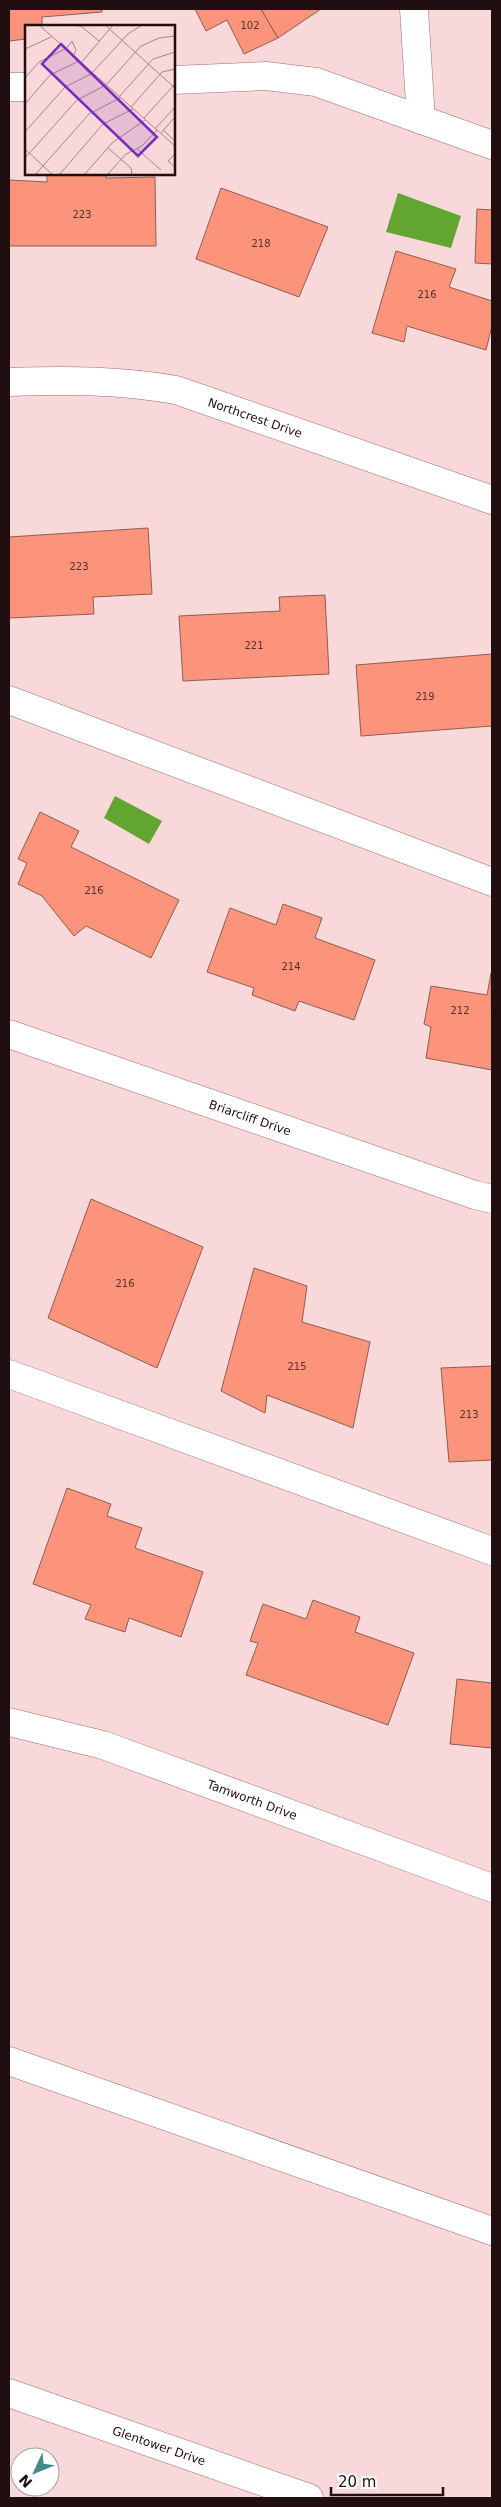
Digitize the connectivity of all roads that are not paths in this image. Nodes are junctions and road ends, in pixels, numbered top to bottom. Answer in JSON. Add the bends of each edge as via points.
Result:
{"nodes":[{"id":1,"x":414,"y":9,"type":"edge"},
{"id":2,"x":175,"y":80,"type":"edge"},
{"id":3,"x":25,"y":86,"type":"edge"},
{"id":4,"x":9,"y":87,"type":"edge"},
{"id":5,"x":421,"y":120,"type":"junction"},
{"id":6,"x":492,"y":145,"type":"edge"},
{"id":7,"x":9,"y":382,"type":"edge"},
{"id":8,"x":492,"y":500,"type":"edge"},
{"id":9,"x":9,"y":700,"type":"edge"},
{"id":10,"x":492,"y":882,"type":"edge"},
{"id":11,"x":9,"y":1034,"type":"edge"},
{"id":12,"x":492,"y":1199,"type":"edge"},
{"id":13,"x":9,"y":1374,"type":"edge"},
{"id":14,"x":492,"y":1551,"type":"edge"},
{"id":15,"x":9,"y":1722,"type":"edge"},
{"id":16,"x":492,"y":1888,"type":"edge"},
{"id":17,"x":9,"y":2061,"type":"edge"},
{"id":18,"x":492,"y":2231,"type":"edge"},
{"id":19,"x":9,"y":2393,"type":"edge"},
{"id":20,"x":309,"y":2498,"type":"edge"}],
"edges":[{"from":1,"to":5,"type":"street"},
{"from":2,"to":5,"type":"street","via":[[266,76],[316,82]]},
{"from":3,"to":4,"type":"street"},
{"from":5,"to":6,"type":"street"},
{"from":7,"to":8,"type":"street","name":"Northcrest Drive","via":[[132,382],[176,390]]},
{"from":9,"to":10,"type":"street"},
{"from":11,"to":12,"type":"street","name":"Briarcliff Drive"},
{"from":13,"to":14,"type":"street"},
{"from":15,"to":16,"type":"street","name":"Tamworth Drive","via":[[103,1745]]},
{"from":17,"to":18,"type":"street"},
{"from":19,"to":20,"type":"street","name":"Glentower Drive"}]}
